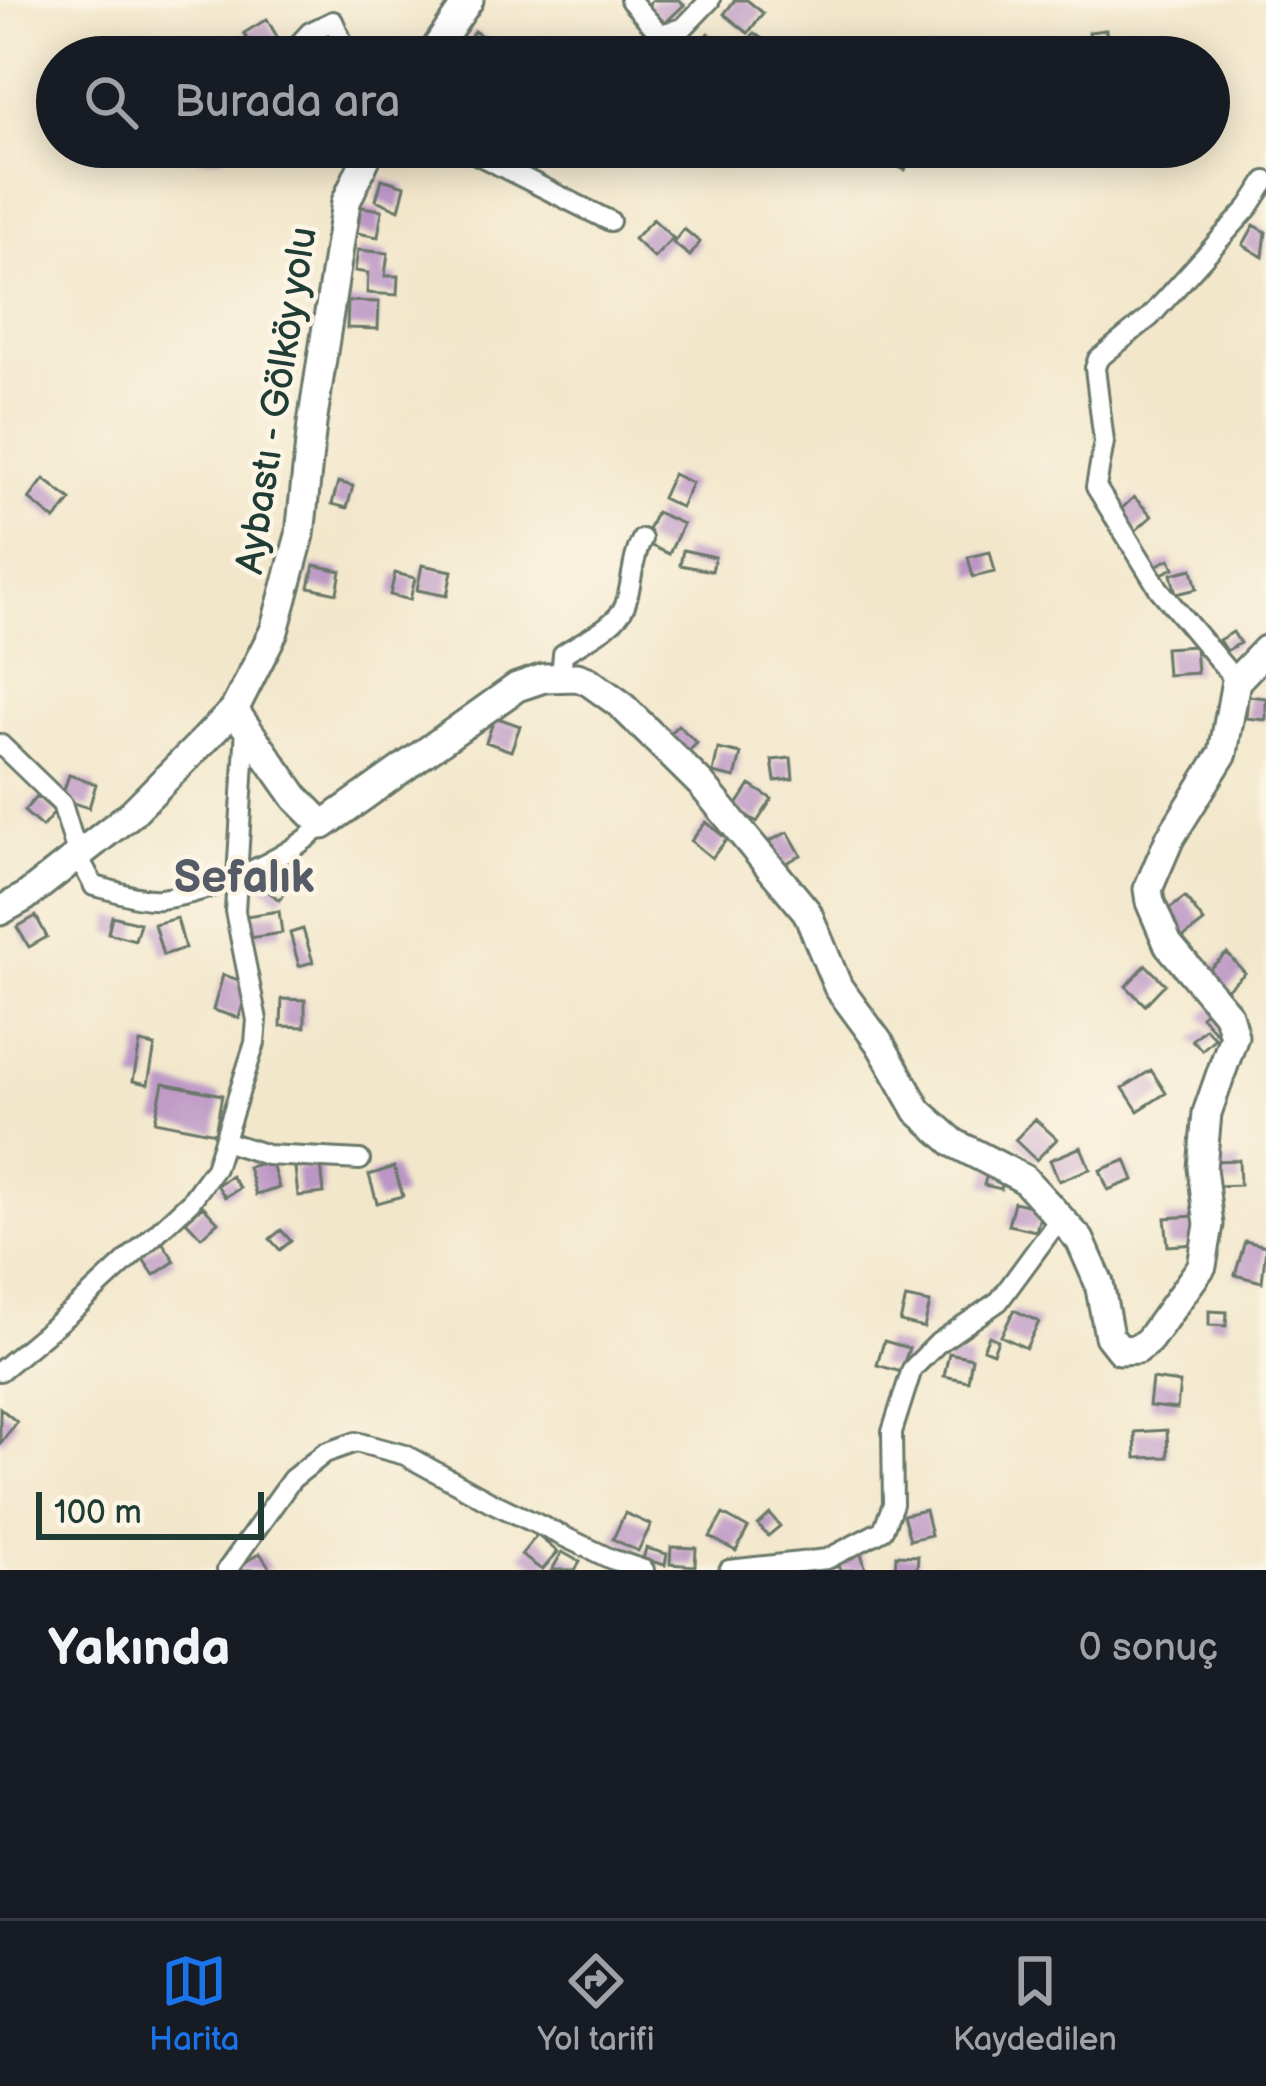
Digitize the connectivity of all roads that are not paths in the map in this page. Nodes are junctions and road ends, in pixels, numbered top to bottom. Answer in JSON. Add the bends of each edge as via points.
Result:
{"nodes":[{"id":1,"x":469,"y":0,"type":"edge"},
{"id":2,"x":630,"y":0,"type":"edge"},
{"id":3,"x":710,"y":0,"type":"edge"},
{"id":4,"x":306,"y":36,"type":"edge"},
{"id":5,"x":339,"y":36,"type":"edge"},
{"id":6,"x":444,"y":36,"type":"edge"},
{"id":7,"x":361,"y":168,"type":"edge"},
{"id":8,"x":504,"y":168,"type":"edge"},
{"id":9,"x":1266,"y":181,"type":"edge"},
{"id":10,"x":610,"y":221,"type":"dead end"},
{"id":11,"x":642,"y":539,"type":"dead end"},
{"id":12,"x":1266,"y":650,"type":"edge"},
{"id":13,"x":561,"y":677,"type":"junction"},
{"id":14,"x":1236,"y":681,"type":"junction"},
{"id":15,"x":240,"y":719,"type":"junction"},
{"id":16,"x":0,"y":744,"type":"edge"},
{"id":17,"x":323,"y":825,"type":"junction"},
{"id":18,"x":78,"y":856,"type":"junction"},
{"id":19,"x":234,"y":878,"type":"junction"},
{"id":20,"x":0,"y":911,"type":"edge"},
{"id":21,"x":224,"y":1141,"type":"junction"},
{"id":22,"x":361,"y":1160,"type":"dead end"},
{"id":23,"x":1060,"y":1219,"type":"junction"},
{"id":24,"x":0,"y":1371,"type":"edge"},
{"id":25,"x":227,"y":1570,"type":"edge"},
{"id":26,"x":644,"y":1570,"type":"edge"},
{"id":27,"x":729,"y":1570,"type":"edge"}],
"edges":[{"from":1,"to":6,"type":"street"},
{"from":2,"to":3,"type":"street","via":[[660,34],[683,28]]},
{"from":4,"to":5,"type":"street","via":[[333,22]]},
{"from":7,"to":15,"type":"street","name":"Aybastı - Gölköy yolu","via":[[346,202],[300,536]]},
{"from":8,"to":10,"type":"street"},
{"from":9,"to":14,"type":"street","via":[[1150,317],[1095,368],[1104,442],[1096,487],[1160,589]]},
{"from":11,"to":13,"type":"street","via":[[619,616],[563,654]]},
{"from":12,"to":14,"type":"street"},
{"from":13,"to":17,"type":"street","via":[[517,687]]},
{"from":13,"to":23,"type":"street","via":[[588,681],[620,704],[788,888],[838,987],[933,1127],[1024,1179]]},
{"from":14,"to":23,"type":"street","via":[[1223,753],[1148,889],[1168,944],[1228,1015],[1234,1036],[1207,1113],[1202,1267],[1138,1349],[1120,1350],[1108,1336],[1091,1259]]},
{"from":15,"to":17,"type":"street"},
{"from":15,"to":18,"type":"street","name":"Aybastı - Gölköy yolu"},
{"from":15,"to":19,"type":"street"},
{"from":16,"to":18,"type":"street","via":[[62,804]]},
{"from":17,"to":19,"type":"street"},
{"from":18,"to":19,"type":"street","via":[[94,886],[157,899]]},
{"from":18,"to":20,"type":"street","name":"Aybastı - Gölköy yolu"},
{"from":19,"to":21,"type":"street","via":[[257,1020]]},
{"from":21,"to":22,"type":"street","via":[[267,1155]]},
{"from":21,"to":24,"type":"street","via":[[190,1202]]},
{"from":23,"to":27,"type":"street","via":[[998,1301],[912,1369],[892,1432],[893,1504],[883,1530],[827,1559]]},
{"from":25,"to":26,"type":"street","via":[[292,1479],[356,1442],[405,1454]]}]}
